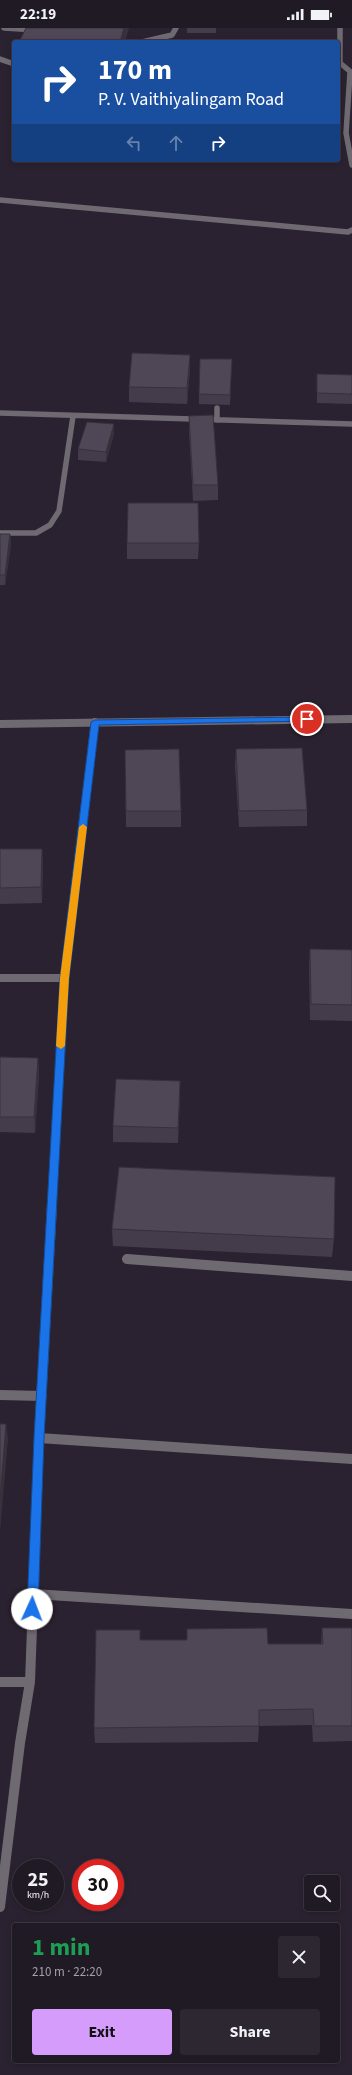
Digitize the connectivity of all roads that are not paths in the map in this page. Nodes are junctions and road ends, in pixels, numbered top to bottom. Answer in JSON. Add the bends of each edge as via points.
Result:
{"nodes":[{"id":1,"x":4,"y":28,"type":"edge"},
{"id":2,"x":176,"y":28,"type":"edge"},
{"id":3,"x":340,"y":28,"type":"edge"},
{"id":4,"x":43,"y":30,"type":"edge"},
{"id":5,"x":151,"y":40,"type":"edge"},
{"id":6,"x":0,"y":59,"type":"edge"},
{"id":7,"x":12,"y":63,"type":"edge"},
{"id":8,"x":351,"y":73,"type":"edge"},
{"id":9,"x":352,"y":165,"type":"edge"},
{"id":10,"x":0,"y":200,"type":"edge"},
{"id":11,"x":352,"y":230,"type":"edge"},
{"id":12,"x":217,"y":408,"type":"dead end"},
{"id":13,"x":0,"y":414,"type":"edge"},
{"id":14,"x":73,"y":416,"type":"junction"},
{"id":15,"x":218,"y":420,"type":"junction"},
{"id":16,"x":352,"y":424,"type":"edge"},
{"id":17,"x":0,"y":534,"type":"edge"},
{"id":18,"x":352,"y":719,"type":"edge"},
{"id":19,"x":95,"y":722,"type":"junction"},
{"id":20,"x":0,"y":724,"type":"edge"},
{"id":21,"x":0,"y":978,"type":"edge"},
{"id":22,"x":64,"y":978,"type":"junction"},
{"id":23,"x":127,"y":1259,"type":"dead end"},
{"id":24,"x":352,"y":1276,"type":"edge"},
{"id":25,"x":0,"y":1395,"type":"edge"},
{"id":26,"x":42,"y":1396,"type":"junction"},
{"id":27,"x":39,"y":1438,"type":"junction"},
{"id":28,"x":352,"y":1460,"type":"edge"},
{"id":29,"x":33,"y":1594,"type":"junction"},
{"id":30,"x":352,"y":1614,"type":"edge"},
{"id":31,"x":0,"y":1682,"type":"edge"},
{"id":32,"x":30,"y":1682,"type":"junction"},
{"id":33,"x":0,"y":1907,"type":"edge"}],
"edges":[{"from":1,"to":4,"type":"street"},
{"from":2,"to":5,"type":"street","via":[[172,35]]},
{"from":3,"to":8,"type":"street","via":[[340,63]]},
{"from":6,"to":7,"type":"street"},
{"from":8,"to":9,"type":"street","via":[[346,133]]},
{"from":10,"to":11,"type":"street","via":[[348,232]]},
{"from":12,"to":15,"type":"street"},
{"from":13,"to":14,"type":"street"},
{"from":14,"to":15,"type":"street"},
{"from":14,"to":17,"type":"street","via":[[59,511],[56,516],[50,525],[36,533]]},
{"from":15,"to":16,"type":"street"},
{"from":18,"to":19,"type":"street"},
{"from":19,"to":20,"type":"street"},
{"from":19,"to":22,"type":"street"},
{"from":21,"to":22,"type":"street"},
{"from":22,"to":26,"type":"street"},
{"from":23,"to":24,"type":"street"},
{"from":25,"to":26,"type":"street"},
{"from":26,"to":27,"type":"street"},
{"from":27,"to":28,"type":"street"},
{"from":27,"to":29,"type":"street"},
{"from":29,"to":30,"type":"street"},
{"from":29,"to":32,"type":"street"},
{"from":31,"to":32,"type":"street"},
{"from":32,"to":33,"type":"street"}]}
